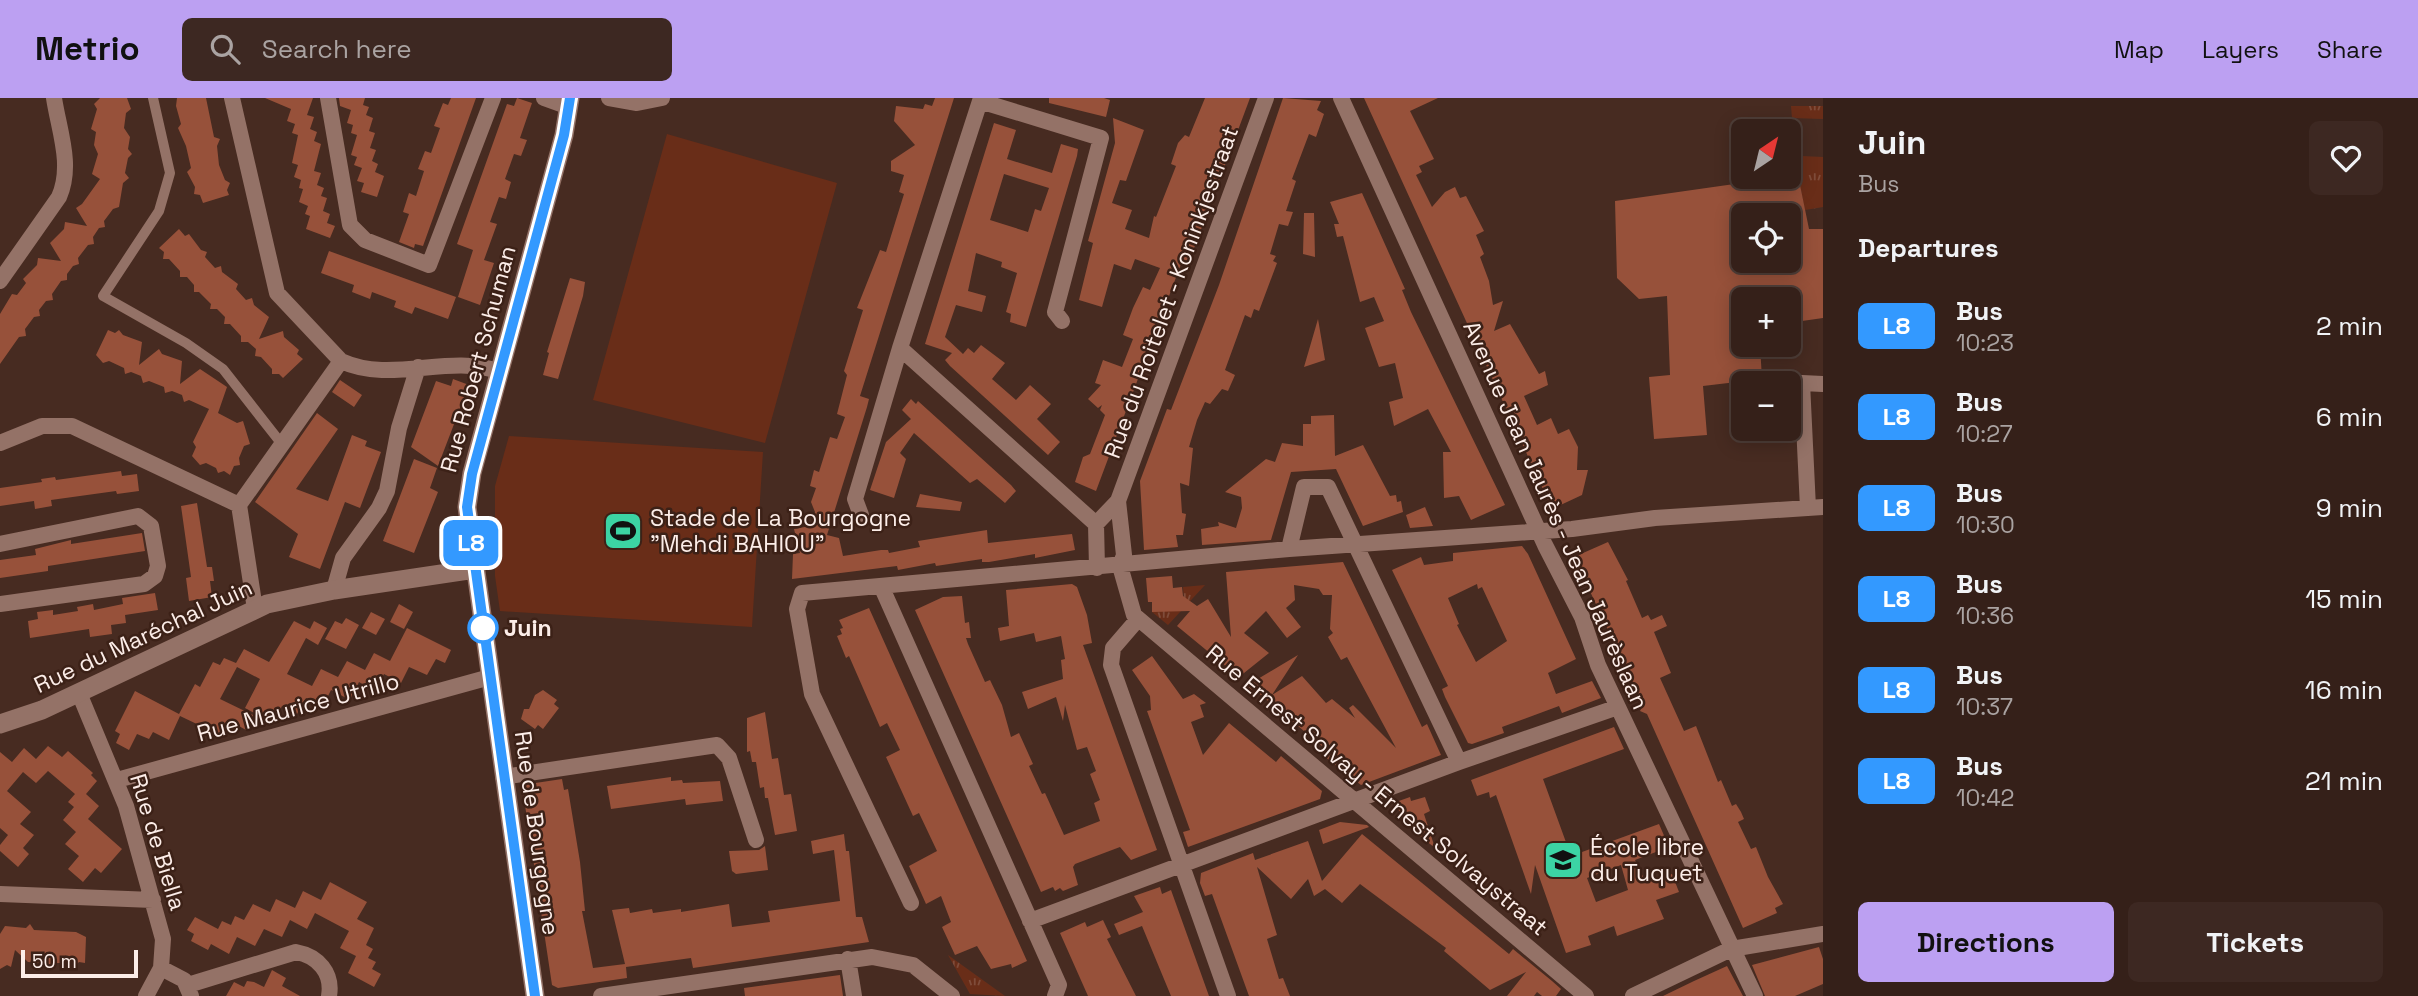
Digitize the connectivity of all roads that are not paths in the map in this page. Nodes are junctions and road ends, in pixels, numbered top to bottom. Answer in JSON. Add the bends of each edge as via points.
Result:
{"nodes":[{"id":1,"x":54,"y":98,"type":"edge"},
{"id":2,"x":153,"y":98,"type":"edge"},
{"id":3,"x":232,"y":98,"type":"edge"},
{"id":4,"x":328,"y":98,"type":"edge"},
{"id":5,"x":492,"y":98,"type":"edge"},
{"id":6,"x":544,"y":98,"type":"edge"},
{"id":7,"x":609,"y":98,"type":"edge"},
{"id":8,"x":662,"y":98,"type":"edge"},
{"id":9,"x":1266,"y":98,"type":"edge"},
{"id":10,"x":1341,"y":98,"type":"edge"},
{"id":11,"x":569,"y":103,"type":"edge"},
{"id":12,"x":0,"y":281,"type":"edge"},
{"id":13,"x":1062,"y":321,"type":"dead end"},
{"id":14,"x":900,"y":348,"type":"junction"},
{"id":15,"x":341,"y":361,"type":"junction"},
{"id":16,"x":418,"y":368,"type":"junction"},
{"id":17,"x":498,"y":371,"type":"junction"},
{"id":18,"x":1823,"y":384,"type":"edge"},
{"id":19,"x":0,"y":443,"type":"edge"},
{"id":20,"x":281,"y":443,"type":"junction"},
{"id":21,"x":1118,"y":501,"type":"junction"},
{"id":22,"x":239,"y":505,"type":"junction"},
{"id":23,"x":1816,"y":508,"type":"edge"},
{"id":24,"x":861,"y":515,"type":"dead end"},
{"id":25,"x":1096,"y":524,"type":"junction"},
{"id":26,"x":1539,"y":531,"type":"junction"},
{"id":27,"x":0,"y":544,"type":"edge"},
{"id":28,"x":1358,"y":546,"type":"junction"},
{"id":29,"x":1289,"y":549,"type":"junction"},
{"id":30,"x":1120,"y":566,"type":"junction"},
{"id":31,"x":1097,"y":568,"type":"junction"},
{"id":32,"x":475,"y":569,"type":"junction"},
{"id":33,"x":882,"y":588,"type":"junction"},
{"id":34,"x":334,"y":590,"type":"junction"},
{"id":35,"x":0,"y":604,"type":"edge"},
{"id":36,"x":255,"y":609,"type":"junction"},
{"id":37,"x":1138,"y":619,"type":"junction"},
{"id":38,"x":490,"y":677,"type":"junction"},
{"id":39,"x":79,"y":693,"type":"junction"},
{"id":40,"x":1618,"y":707,"type":"junction"},
{"id":41,"x":0,"y":724,"type":"edge"},
{"id":42,"x":1459,"y":762,"type":"junction"},
{"id":43,"x":503,"y":777,"type":"junction"},
{"id":44,"x":117,"y":780,"type":"junction"},
{"id":45,"x":1357,"y":801,"type":"junction"},
{"id":46,"x":756,"y":840,"type":"dead end"},
{"id":47,"x":1183,"y":866,"type":"junction"},
{"id":48,"x":0,"y":894,"type":"edge"},
{"id":49,"x":153,"y":900,"type":"junction"},
{"id":50,"x":911,"y":903,"type":"dead end"},
{"id":51,"x":1030,"y":921,"type":"junction"},
{"id":52,"x":1823,"y":934,"type":"edge"},
{"id":53,"x":1731,"y":949,"type":"junction"},
{"id":54,"x":848,"y":959,"type":"junction"},
{"id":55,"x":161,"y":968,"type":"junction"},
{"id":56,"x":190,"y":990,"type":"edge"},
{"id":57,"x":146,"y":996,"type":"edge"},
{"id":58,"x":329,"y":996,"type":"edge"},
{"id":59,"x":535,"y":996,"type":"edge"},
{"id":60,"x":601,"y":996,"type":"edge"},
{"id":61,"x":853,"y":996,"type":"edge"},
{"id":62,"x":952,"y":996,"type":"edge"},
{"id":63,"x":1055,"y":996,"type":"edge"},
{"id":64,"x":1228,"y":996,"type":"edge"},
{"id":65,"x":1586,"y":996,"type":"edge"},
{"id":66,"x":1633,"y":996,"type":"edge"},
{"id":67,"x":1755,"y":996,"type":"edge"}],
"edges":[{"from":1,"to":12,"type":"street","via":[[67,168],[65,183]]},
{"from":2,"to":20,"type":"street","via":[[170,173],[159,211],[103,296],[223,369]]},
{"from":3,"to":15,"type":"street","via":[[277,293]]},
{"from":4,"to":5,"type":"street","via":[[349,225],[365,240],[429,265]]},
{"from":6,"to":11,"type":"street"},
{"from":7,"to":8,"type":"street","via":[[637,103]]},
{"from":9,"to":21,"type":"street","name":"Rue du Roitelet - Koninkjestraat"},
{"from":10,"to":26,"type":"street","name":"Avenue Jean Jaurès - Jean Jaurèslaan"},
{"from":11,"to":17,"type":"street","name":"Rue Robert Schuman"},
{"from":13,"to":14,"type":"street","via":[[1055,312],[1101,138],[980,101]]},
{"from":14,"to":24,"type":"street","via":[[855,499]]},
{"from":14,"to":25,"type":"street"},
{"from":15,"to":16,"type":"street","via":[[363,369]]},
{"from":15,"to":20,"type":"street"},
{"from":16,"to":17,"type":"street","via":[[474,365]]},
{"from":16,"to":34,"type":"street","via":[[399,428],[387,491],[343,558]]},
{"from":17,"to":32,"type":"street","name":"Rue Robert Schuman","via":[[468,496]]},
{"from":18,"to":23,"type":"street","via":[[1802,383]]},
{"from":19,"to":22,"type":"street","via":[[42,426],[72,426]]},
{"from":20,"to":22,"type":"street"},
{"from":21,"to":25,"type":"street","name":"Rue du Roitelet - Koninkjestraat"},
{"from":21,"to":30,"type":"street","name":"Rue du Roitelet - Koninkjestraat","via":[[1124,555]]},
{"from":22,"to":36,"type":"street"},
{"from":23,"to":26,"type":"street"},
{"from":25,"to":31,"type":"street"},
{"from":26,"to":28,"type":"street"},
{"from":26,"to":40,"type":"street","name":"Avenue Jean Jaurès - Jean Jaurèslaan","via":[[1582,617]]},
{"from":27,"to":35,"type":"street","via":[[138,516],[151,526],[158,566],[155,576],[144,584]]},
{"from":28,"to":29,"type":"street"},
{"from":28,"to":29,"type":"street","via":[[1328,487],[1304,487]]},
{"from":28,"to":42,"type":"street"},
{"from":29,"to":30,"type":"street"},
{"from":30,"to":31,"type":"street"},
{"from":30,"to":37,"type":"street","name":"Rue du Roitelet - Koninkjestraat","via":[[1129,606]]},
{"from":31,"to":33,"type":"street"},
{"from":32,"to":34,"type":"street","name":"Rue du Maréchal Juin"},
{"from":32,"to":38,"type":"street","name":"Rue Robert Schuman"},
{"from":33,"to":50,"type":"street","via":[[802,593],[797,609],[812,694]]},
{"from":33,"to":51,"type":"street"},
{"from":34,"to":36,"type":"street","name":"Rue du Maréchal Juin"},
{"from":36,"to":39,"type":"street","name":"Rue du Maréchal Juin"},
{"from":37,"to":45,"type":"street","name":"Rue Ernest Solvay - Ernest Solvaystraat"},
{"from":37,"to":47,"type":"street","via":[[1113,648],[1111,665]]},
{"from":38,"to":43,"type":"street","name":"Rue de Bourgogne"},
{"from":38,"to":44,"type":"street","name":"Rue Maurice Utrillo"},
{"from":39,"to":41,"type":"street","name":"Rue du Maréchal Juin"},
{"from":39,"to":44,"type":"street","name":"Rue de Biella"},
{"from":40,"to":42,"type":"street"},
{"from":40,"to":53,"type":"street","name":"Avenue Jean Jaurès - Jean Jaurèslaan"},
{"from":42,"to":45,"type":"street"},
{"from":43,"to":46,"type":"street","via":[[718,745],[729,758]]},
{"from":43,"to":59,"type":"street","name":"Rue de Bourgogne"},
{"from":44,"to":49,"type":"street","name":"Rue de Biella"},
{"from":45,"to":47,"type":"street"},
{"from":45,"to":65,"type":"street","name":"Rue Ernest Solvay - Ernest Solvaystraat"},
{"from":47,"to":51,"type":"street"},
{"from":47,"to":64,"type":"street"},
{"from":48,"to":49,"type":"street"},
{"from":49,"to":55,"type":"street","name":"Rue de Biella","via":[[163,939]]},
{"from":51,"to":63,"type":"street","via":[[1059,985]]},
{"from":52,"to":53,"type":"street"},
{"from":53,"to":66,"type":"street"},
{"from":53,"to":67,"type":"street","name":"Avenue Jean Jaurès - Jean Jaurèslaan"},
{"from":54,"to":60,"type":"street"},
{"from":54,"to":61,"type":"street"},
{"from":54,"to":62,"type":"street","via":[[903,961],[922,970]]},
{"from":55,"to":56,"type":"street"},
{"from":55,"to":57,"type":"street"},
{"from":56,"to":58,"type":"street","via":[[296,952],[323,966],[329,978]]}]}
